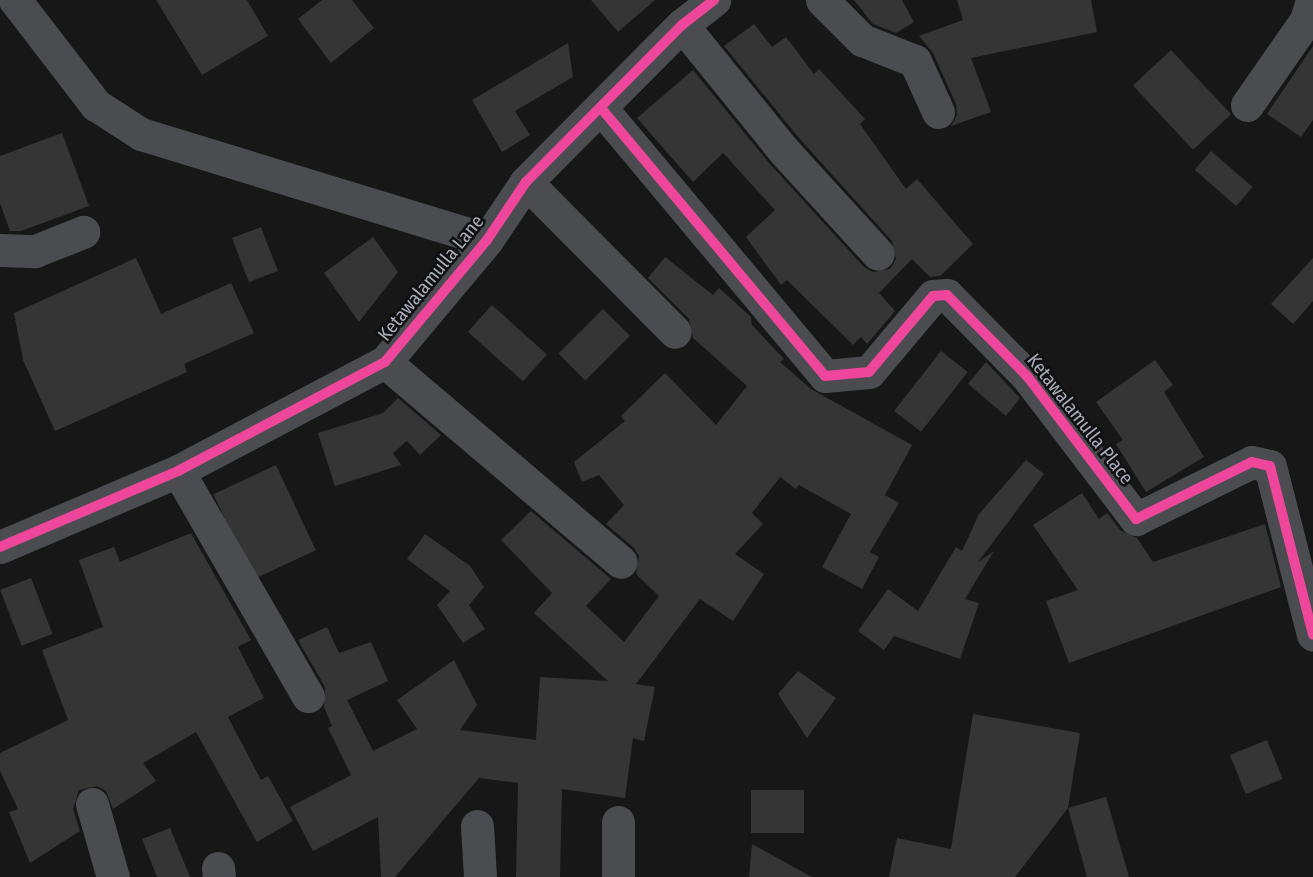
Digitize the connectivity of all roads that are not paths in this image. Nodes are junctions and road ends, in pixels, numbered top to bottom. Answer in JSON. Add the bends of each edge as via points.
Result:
{"nodes":[{"id":1,"x":15,"y":0,"type":"edge"},
{"id":2,"x":714,"y":0,"type":"edge"},
{"id":3,"x":822,"y":0,"type":"edge"},
{"id":4,"x":1312,"y":0,"type":"edge"},
{"id":5,"x":682,"y":25,"type":"junction"},
{"id":6,"x":1247,"y":106,"type":"dead end"},
{"id":7,"x":601,"y":108,"type":"junction"},
{"id":8,"x":938,"y":112,"type":"dead end"},
{"id":9,"x":526,"y":182,"type":"junction"},
{"id":10,"x":83,"y":232,"type":"dead end"},
{"id":11,"x":486,"y":240,"type":"junction"},
{"id":12,"x":0,"y":250,"type":"edge"},
{"id":13,"x":878,"y":254,"type":"dead end"},
{"id":14,"x":675,"y":332,"type":"dead end"},
{"id":15,"x":385,"y":362,"type":"junction"},
{"id":16,"x":178,"y":471,"type":"junction"},
{"id":17,"x":0,"y":547,"type":"edge"},
{"id":18,"x":621,"y":562,"type":"dead end"},
{"id":19,"x":1313,"y":635,"type":"edge"},
{"id":20,"x":308,"y":696,"type":"dead end"},
{"id":21,"x":92,"y":804,"type":"dead end"},
{"id":22,"x":618,"y":822,"type":"dead end"},
{"id":23,"x":477,"y":826,"type":"dead end"},
{"id":24,"x":113,"y":877,"type":"edge"},
{"id":25,"x":480,"y":877,"type":"edge"},
{"id":26,"x":618,"y":877,"type":"edge"}],
"edges":[{"from":1,"to":11,"type":"street","via":[[96,105],[141,134]]},
{"from":2,"to":5,"type":"street","name":"Ketawalamulla Lane"},
{"from":3,"to":8,"type":"street","via":[[862,40],[915,61]]},
{"from":4,"to":6,"type":"street","via":[[1306,20]]},
{"from":5,"to":7,"type":"street","name":"Ketawalamulla Lane"},
{"from":5,"to":13,"type":"street","via":[[784,151]]},
{"from":7,"to":9,"type":"street","name":"Ketawalamulla Lane"},
{"from":7,"to":19,"type":"street","name":"Ketawalamulla Place","via":[[825,376],[869,372],[933,296],[947,295],[1027,376],[1136,519],[1252,462],[1270,466]]},
{"from":9,"to":11,"type":"street","name":"Ketawalamulla Lane"},
{"from":9,"to":14,"type":"street"},
{"from":10,"to":12,"type":"street","via":[[35,251]]},
{"from":11,"to":15,"type":"street","name":"Ketawalamulla Lane"},
{"from":15,"to":16,"type":"street","name":"Ketawalamulla Lane"},
{"from":15,"to":18,"type":"street"},
{"from":16,"to":17,"type":"street","name":"Ketawalamulla Lane"},
{"from":16,"to":20,"type":"street"},
{"from":21,"to":24,"type":"street"},
{"from":22,"to":26,"type":"street"},
{"from":23,"to":25,"type":"street"}]}
